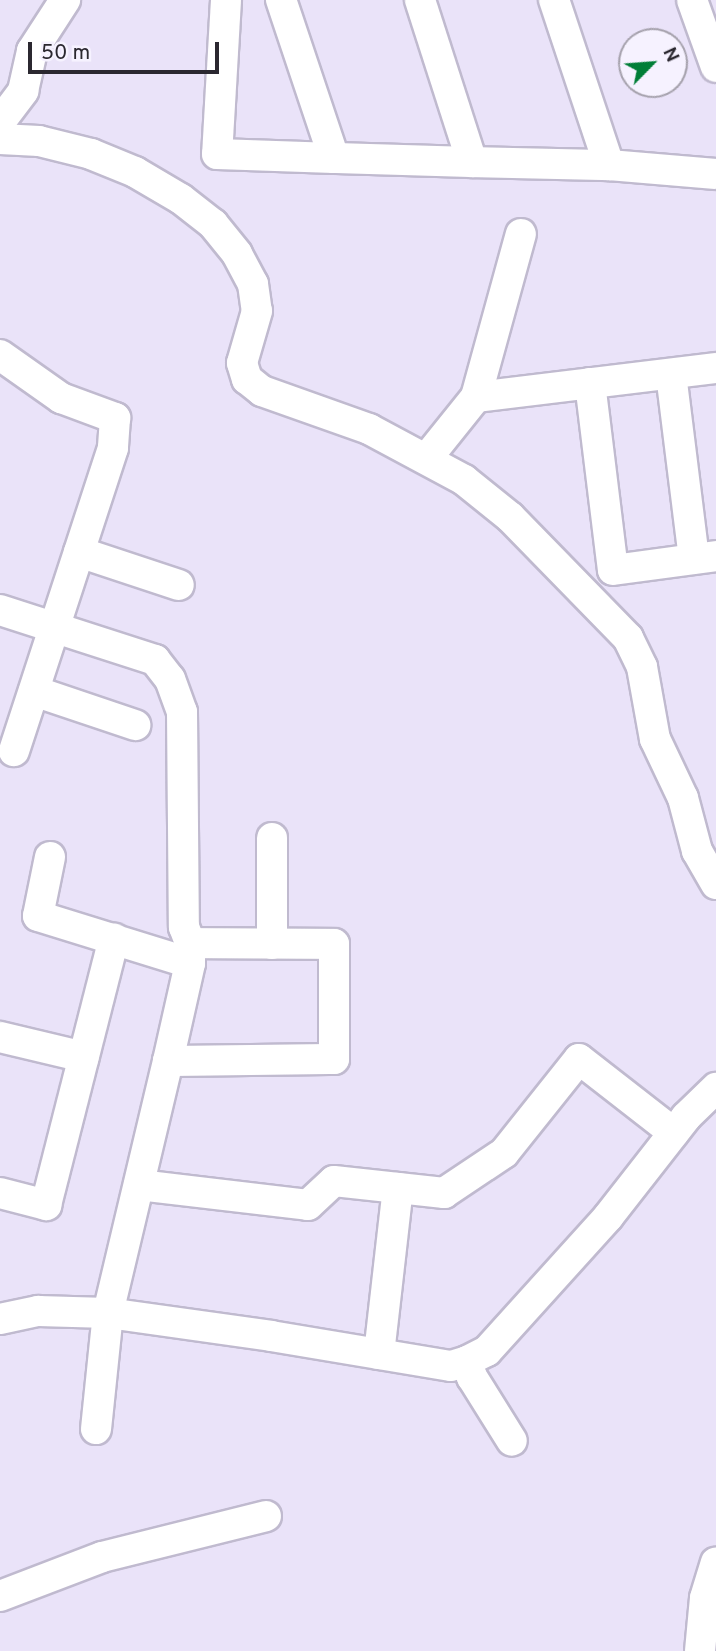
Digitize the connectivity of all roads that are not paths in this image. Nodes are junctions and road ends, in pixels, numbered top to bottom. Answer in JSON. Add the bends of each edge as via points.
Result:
{"nodes":[{"id":1,"x":65,"y":0,"type":"edge"},
{"id":2,"x":226,"y":0,"type":"edge"},
{"id":3,"x":281,"y":0,"type":"edge"},
{"id":4,"x":420,"y":0,"type":"edge"},
{"id":5,"x":554,"y":0,"type":"edge"},
{"id":6,"x":692,"y":0,"type":"edge"},
{"id":7,"x":716,"y":67,"type":"edge"},
{"id":8,"x":0,"y":122,"type":"edge"},
{"id":9,"x":0,"y":139,"type":"edge"},
{"id":10,"x":334,"y":158,"type":"junction"},
{"id":11,"x":472,"y":162,"type":"junction"},
{"id":12,"x":609,"y":165,"type":"junction"},
{"id":13,"x":716,"y":174,"type":"edge"},
{"id":14,"x":521,"y":234,"type":"dead end"},
{"id":15,"x":0,"y":355,"type":"edge"},
{"id":16,"x":716,"y":368,"type":"edge"},
{"id":17,"x":671,"y":374,"type":"junction"},
{"id":18,"x":590,"y":383,"type":"junction"},
{"id":19,"x":476,"y":397,"type":"junction"},
{"id":20,"x":427,"y":458,"type":"junction"},
{"id":21,"x":79,"y":552,"type":"junction"},
{"id":22,"x":705,"y":558,"type":"edge"},
{"id":23,"x":613,"y":570,"type":"junction"},
{"id":24,"x":179,"y":585,"type":"dead end"},
{"id":25,"x":583,"y":594,"type":"junction"},
{"id":26,"x":0,"y":610,"type":"edge"},
{"id":27,"x":54,"y":627,"type":"junction"},
{"id":28,"x":34,"y":691,"type":"junction"},
{"id":29,"x":135,"y":724,"type":"dead end"},
{"id":30,"x":14,"y":751,"type":"dead end"},
{"id":31,"x":272,"y":838,"type":"dead end"},
{"id":32,"x":50,"y":857,"type":"dead end"},
{"id":33,"x":716,"y":884,"type":"edge"},
{"id":34,"x":114,"y":939,"type":"junction"},
{"id":35,"x":272,"y":944,"type":"junction"},
{"id":36,"x":190,"y":953,"type":"junction"},
{"id":37,"x":0,"y":1038,"type":"edge"},
{"id":38,"x":84,"y":1057,"type":"junction"},
{"id":39,"x":169,"y":1061,"type":"junction"},
{"id":40,"x":716,"y":1088,"type":"edge"},
{"id":41,"x":674,"y":1133,"type":"junction"},
{"id":42,"x":139,"y":1185,"type":"junction"},
{"id":43,"x":398,"y":1188,"type":"junction"},
{"id":44,"x":0,"y":1193,"type":"edge"},
{"id":45,"x":108,"y":1313,"type":"junction"},
{"id":46,"x":0,"y":1319,"type":"edge"},
{"id":47,"x":379,"y":1354,"type":"junction"},
{"id":48,"x":467,"y":1361,"type":"junction"},
{"id":49,"x":96,"y":1429,"type":"dead end"},
{"id":50,"x":512,"y":1441,"type":"dead end"},
{"id":51,"x":266,"y":1516,"type":"dead end"},
{"id":52,"x":716,"y":1563,"type":"edge"},
{"id":53,"x":0,"y":1595,"type":"edge"},
{"id":54,"x":706,"y":1649,"type":"edge"}],
"edges":[{"from":1,"to":8,"type":"street","via":[[32,51],[23,91]]},
{"from":2,"to":10,"type":"street","via":[[217,153]]},
{"from":3,"to":10,"type":"street"},
{"from":4,"to":11,"type":"street"},
{"from":5,"to":12,"type":"street"},
{"from":6,"to":7,"type":"street"},
{"from":9,"to":20,"type":"street","via":[[39,141],[91,154],[135,172],[181,200],[213,224],[253,284],[257,311],[242,363],[247,379],[262,391],[369,429]]},
{"from":10,"to":11,"type":"street"},
{"from":11,"to":12,"type":"street"},
{"from":12,"to":13,"type":"street"},
{"from":14,"to":19,"type":"street"},
{"from":15,"to":21,"type":"street","via":[[61,398],[115,418],[113,448]]},
{"from":16,"to":17,"type":"street"},
{"from":17,"to":18,"type":"street"},
{"from":17,"to":22,"type":"street"},
{"from":18,"to":19,"type":"street"},
{"from":18,"to":23,"type":"street"},
{"from":19,"to":20,"type":"street"},
{"from":20,"to":25,"type":"street","via":[[464,480],[510,517]]},
{"from":21,"to":24,"type":"street"},
{"from":21,"to":27,"type":"street"},
{"from":22,"to":23,"type":"street"},
{"from":23,"to":25,"type":"street","via":[[602,573]]},
{"from":25,"to":33,"type":"street","via":[[628,638],[642,667],[655,739],[683,798],[697,851]]},
{"from":26,"to":27,"type":"street"},
{"from":27,"to":28,"type":"street"},
{"from":27,"to":36,"type":"street","via":[[155,660],[170,679],[182,712],[180,835],[184,927]]},
{"from":28,"to":29,"type":"street"},
{"from":28,"to":30,"type":"street"},
{"from":31,"to":35,"type":"street"},
{"from":32,"to":34,"type":"street","via":[[38,916]]},
{"from":34,"to":36,"type":"street"},
{"from":34,"to":38,"type":"street"},
{"from":35,"to":36,"type":"street"},
{"from":35,"to":39,"type":"street","via":[[334,944],[334,1059]]},
{"from":36,"to":39,"type":"street"},
{"from":37,"to":38,"type":"street"},
{"from":38,"to":44,"type":"street","via":[[46,1205]]},
{"from":39,"to":42,"type":"street"},
{"from":40,"to":41,"type":"street"},
{"from":41,"to":43,"type":"street","via":[[579,1059],[504,1153],[444,1193]]},
{"from":41,"to":48,"type":"street","via":[[608,1217],[487,1351]]},
{"from":42,"to":43,"type":"street","via":[[308,1205],[334,1181]]},
{"from":42,"to":45,"type":"street"},
{"from":43,"to":47,"type":"street"},
{"from":45,"to":46,"type":"street","via":[[38,1311]]},
{"from":45,"to":47,"type":"street"},
{"from":45,"to":49,"type":"street"},
{"from":47,"to":48,"type":"street","via":[[451,1366]]},
{"from":48,"to":50,"type":"street"},
{"from":51,"to":53,"type":"street","via":[[102,1557]]},
{"from":52,"to":54,"type":"street","via":[[705,1598]]}]}
